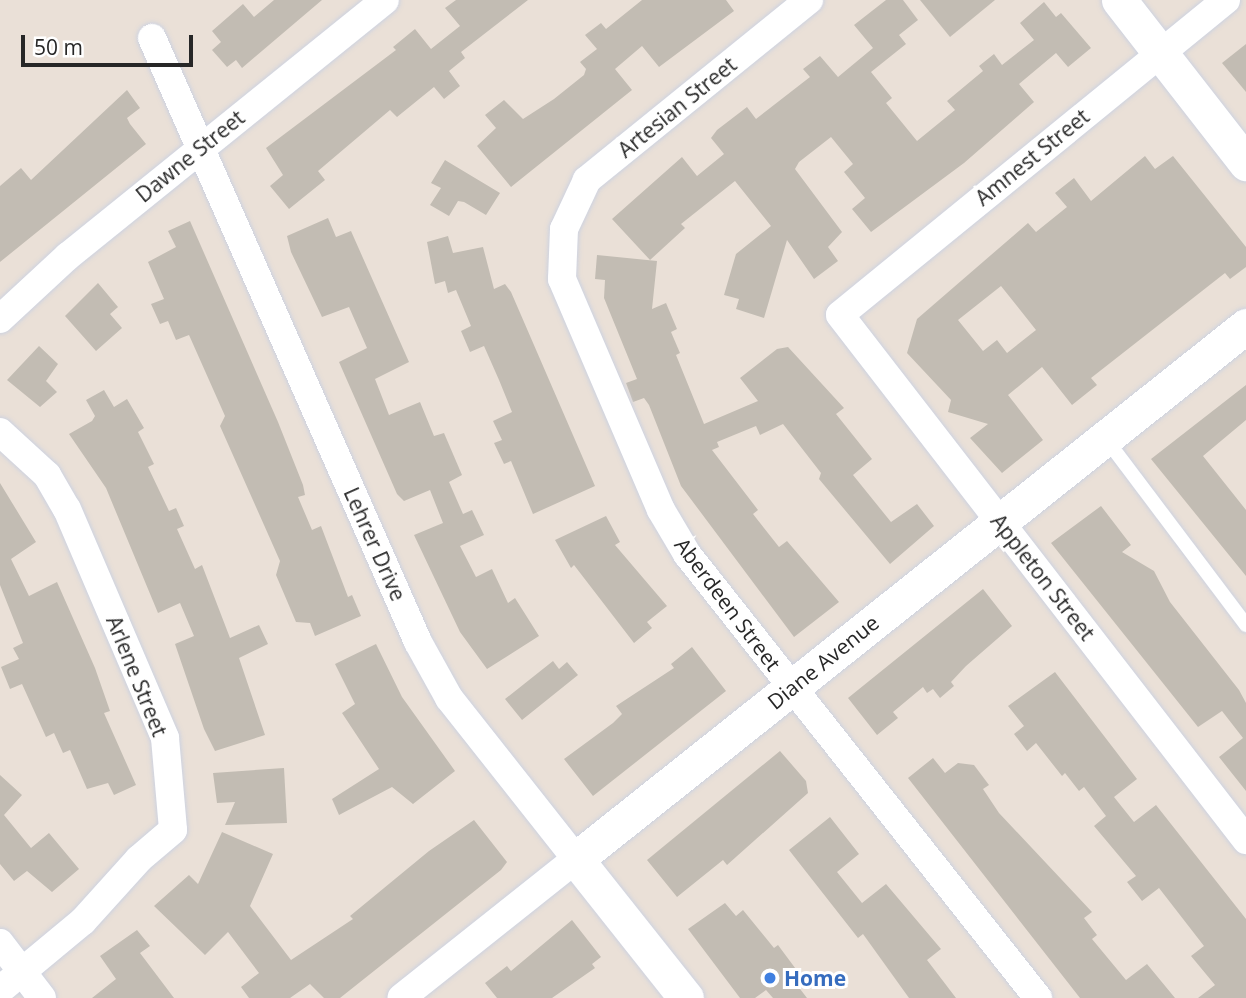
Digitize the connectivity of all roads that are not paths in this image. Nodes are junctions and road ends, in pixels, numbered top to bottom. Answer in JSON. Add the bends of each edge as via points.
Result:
{"nodes":[{"id":1,"x":385,"y":0,"type":"edge"},
{"id":2,"x":809,"y":0,"type":"edge"},
{"id":3,"x":1119,"y":0,"type":"edge"},
{"id":4,"x":1226,"y":0,"type":"edge"},
{"id":5,"x":152,"y":38,"type":"dead end"},
{"id":6,"x":1160,"y":52,"type":"junction"},
{"id":7,"x":201,"y":146,"type":"junction"},
{"id":8,"x":1246,"y":163,"type":"edge"},
{"id":9,"x":564,"y":229,"type":"joint"},
{"id":10,"x":840,"y":314,"type":"joint"},
{"id":11,"x":0,"y":318,"type":"edge"},
{"id":12,"x":1246,"y":327,"type":"edge"},
{"id":13,"x":0,"y":432,"type":"edge"},
{"id":14,"x":1104,"y":437,"type":"junction"},
{"id":15,"x":999,"y":522,"type":"junction"},
{"id":16,"x":1246,"y":625,"type":"edge"},
{"id":17,"x":790,"y":688,"type":"junction"},
{"id":18,"x":1246,"y":840,"type":"edge"},
{"id":19,"x":576,"y":859,"type":"junction"},
{"id":20,"x":0,"y":943,"type":"edge"},
{"id":21,"x":11,"y":981,"type":"edge"},
{"id":22,"x":42,"y":998,"type":"edge"},
{"id":23,"x":401,"y":998,"type":"edge"},
{"id":24,"x":686,"y":998,"type":"edge"},
{"id":25,"x":1038,"y":998,"type":"edge"}],
"edges":[{"from":1,"to":7,"type":"street","name":"Dawne Street"},
{"from":2,"to":9,"type":"street","name":"Artesian Street","via":[[587,180]]},
{"from":3,"to":6,"type":"street"},
{"from":4,"to":6,"type":"street","name":"Amnest Street"},
{"from":5,"to":7,"type":"street","name":"Lehrer Drive"},
{"from":6,"to":8,"type":"street"},
{"from":6,"to":10,"type":"street","name":"Amnest Street"},
{"from":7,"to":11,"type":"street","name":"Dawne Street"},
{"from":7,"to":19,"type":"street","name":"Lehrer Drive","via":[[418,642],[449,698]]},
{"from":9,"to":17,"type":"street","name":"Aberdeen Street","via":[[562,279],[661,510],[687,554]]},
{"from":10,"to":15,"type":"street","name":"Appleton Street"},
{"from":12,"to":14,"type":"street","name":"Diane Avenue"},
{"from":13,"to":21,"type":"street","name":"Arlene Street","via":[[47,475],[72,521],[165,738],[173,830],[139,859],[83,921]]},
{"from":14,"to":15,"type":"street","name":"Diane Avenue"},
{"from":14,"to":16,"type":"lane","via":[[1144,496]]},
{"from":15,"to":17,"type":"street","name":"Diane Avenue"},
{"from":15,"to":18,"type":"street","name":"Appleton Street"},
{"from":17,"to":19,"type":"street","name":"Diane Avenue"},
{"from":17,"to":25,"type":"street","name":"Aberdeen Street"},
{"from":19,"to":23,"type":"street","name":"Diane Avenue"},
{"from":19,"to":24,"type":"street","name":"Lehrer Drive"},
{"from":20,"to":21,"type":"street"},
{"from":21,"to":22,"type":"street"}]}
